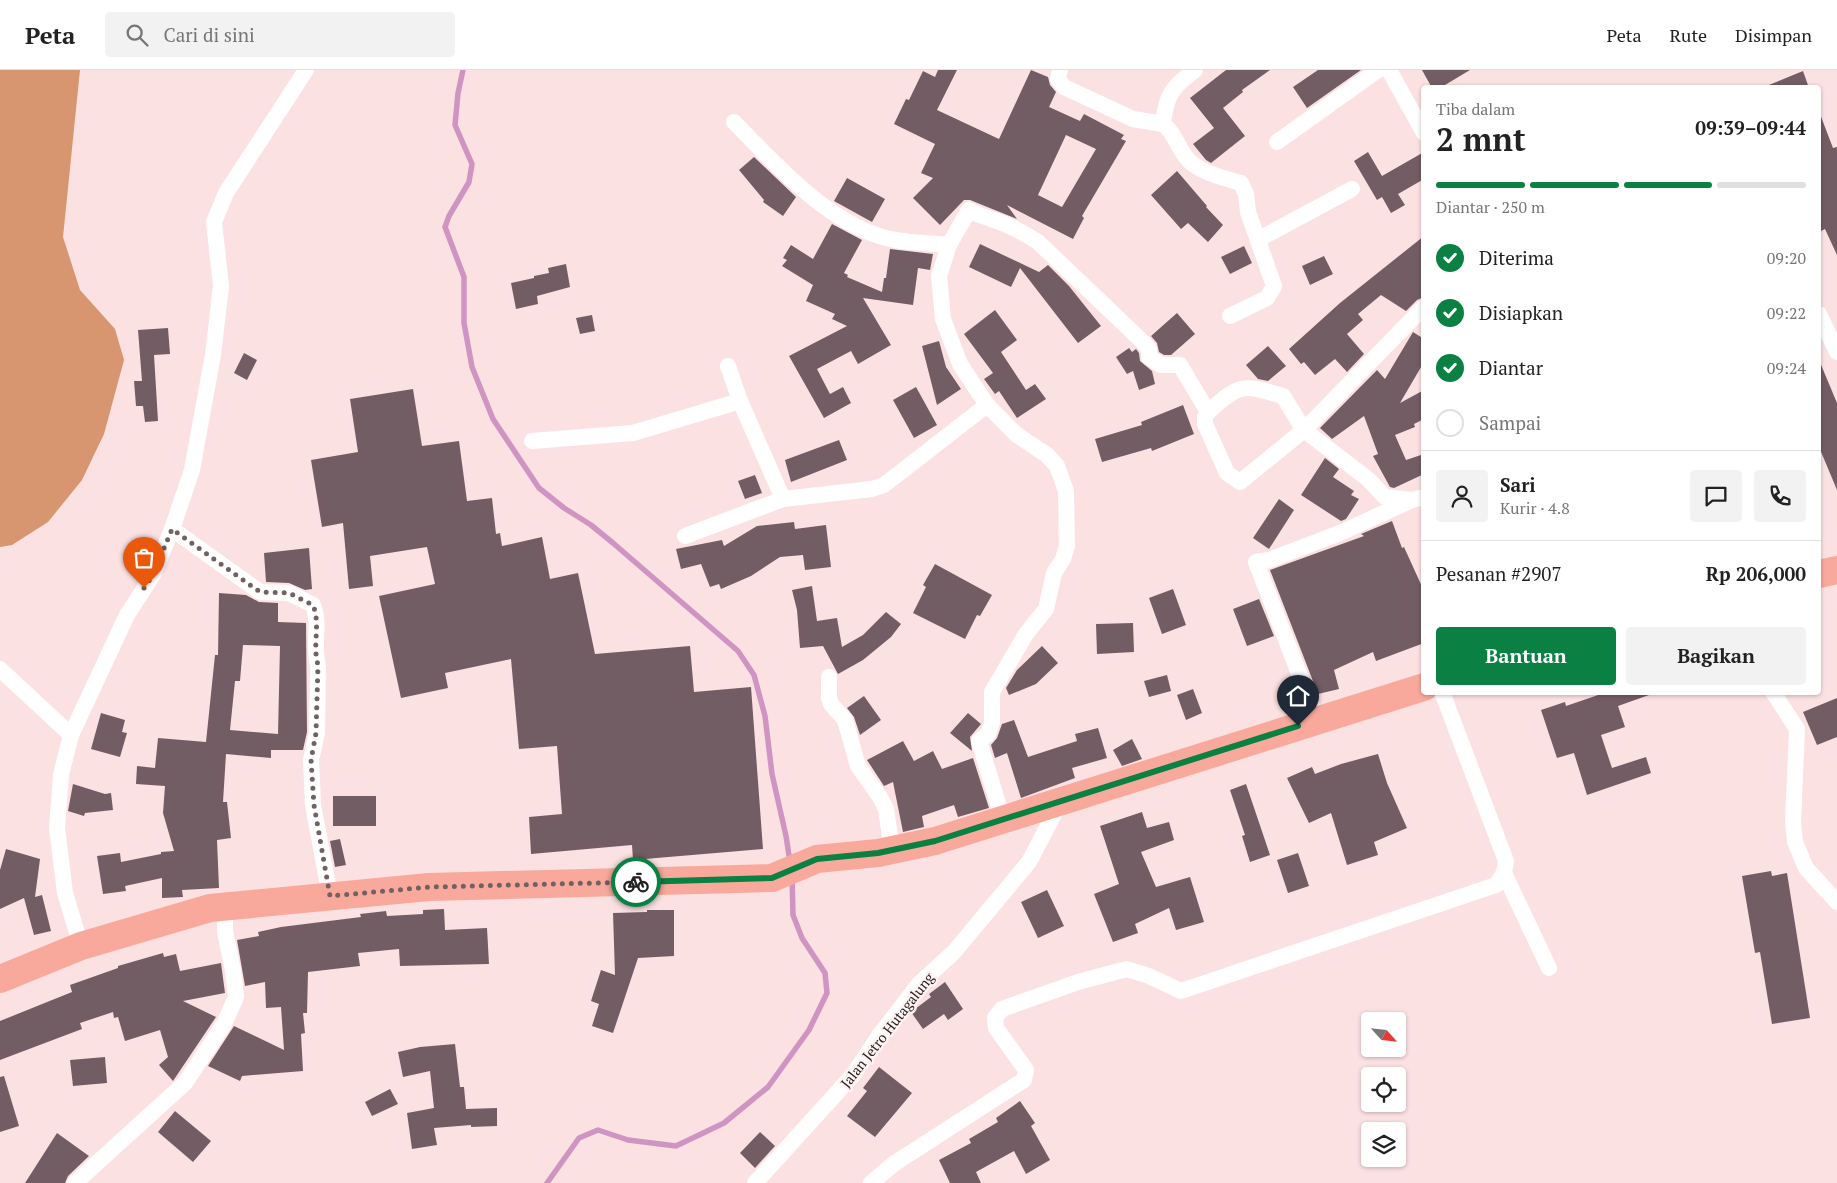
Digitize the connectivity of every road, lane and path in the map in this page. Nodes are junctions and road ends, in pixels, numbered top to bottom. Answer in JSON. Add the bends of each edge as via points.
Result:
{"nodes":[{"id":1,"x":306,"y":70,"type":"edge"},
{"id":2,"x":1060,"y":70,"type":"edge"},
{"id":3,"x":1195,"y":70,"type":"edge"},
{"id":4,"x":1378,"y":70,"type":"edge"},
{"id":5,"x":1389,"y":70,"type":"edge"},
{"id":6,"x":734,"y":122,"type":"dead end"},
{"id":7,"x":1163,"y":124,"type":"junction"},
{"id":8,"x":1421,"y":128,"type":"edge"},
{"id":9,"x":1277,"y":142,"type":"dead end"},
{"id":10,"x":1352,"y":189,"type":"dead end"},
{"id":11,"x":1259,"y":240,"type":"junction"},
{"id":12,"x":949,"y":245,"type":"junction"},
{"id":13,"x":1421,"y":310,"type":"edge"},
{"id":14,"x":1230,"y":316,"type":"dead end"},
{"id":15,"x":1821,"y":318,"type":"edge"},
{"id":16,"x":1837,"y":352,"type":"edge"},
{"id":17,"x":728,"y":366,"type":"dead end"},
{"id":18,"x":740,"y":401,"type":"junction"},
{"id":19,"x":987,"y":405,"type":"junction"},
{"id":20,"x":1208,"y":412,"type":"junction"},
{"id":21,"x":1304,"y":430,"type":"junction"},
{"id":22,"x":532,"y":441,"type":"dead end"},
{"id":23,"x":783,"y":499,"type":"junction"},
{"id":24,"x":1418,"y":499,"type":"edge"},
{"id":25,"x":172,"y":529,"type":"junction"},
{"id":26,"x":684,"y":536,"type":"dead end"},
{"id":27,"x":1837,"y":570,"type":"edge"},
{"id":28,"x":1821,"y":574,"type":"edge"},
{"id":29,"x":0,"y":669,"type":"edge"},
{"id":30,"x":829,"y":676,"type":"dead end"},
{"id":31,"x":1421,"y":688,"type":"edge"},
{"id":32,"x":1443,"y":695,"type":"edge"},
{"id":33,"x":1775,"y":695,"type":"edge"},
{"id":34,"x":1316,"y":720,"type":"junction"},
{"id":35,"x":71,"y":735,"type":"junction"},
{"id":36,"x":1062,"y":800,"type":"junction"},
{"id":37,"x":1003,"y":820,"type":"junction"},
{"id":38,"x":892,"y":850,"type":"junction"},
{"id":39,"x":1504,"y":873,"type":"junction"},
{"id":40,"x":330,"y":896,"type":"junction"},
{"id":41,"x":1837,"y":902,"type":"edge"},
{"id":42,"x":225,"y":906,"type":"junction"},
{"id":43,"x":81,"y":946,"type":"junction"},
{"id":44,"x":1549,"y":968,"type":"dead end"},
{"id":45,"x":0,"y":978,"type":"edge"},
{"id":46,"x":75,"y":1183,"type":"edge"},
{"id":47,"x":755,"y":1183,"type":"edge"},
{"id":48,"x":871,"y":1183,"type":"edge"}],
"edges":[{"from":1,"to":25,"type":"street","via":[[226,192],[214,222],[221,286],[213,355],[192,470]]},
{"from":2,"to":7,"type":"street","via":[[1058,79],[1064,87],[1133,119]]},
{"from":3,"to":7,"type":"street","via":[[1170,93]]},
{"from":4,"to":9,"type":"street"},
{"from":5,"to":8,"type":"street"},
{"from":6,"to":12,"type":"street","via":[[793,183],[860,228],[894,240]]},
{"from":7,"to":11,"type":"street","via":[[1170,129],[1186,158],[1212,175],[1242,183]]},
{"from":10,"to":11,"type":"street"},
{"from":11,"to":14,"type":"street","via":[[1273,290],[1267,298]]},
{"from":12,"to":19,"type":"street","via":[[940,276],[943,319],[960,364]]},
{"from":12,"to":20,"type":"street","via":[[970,210],[982,218],[1026,234],[1144,343],[1149,349],[1149,357],[1161,365],[1180,365]]},
{"from":13,"to":21,"type":"street"},
{"from":15,"to":16,"type":"street"},
{"from":17,"to":18,"type":"street"},
{"from":18,"to":22,"type":"street","via":[[633,433]]},
{"from":18,"to":23,"type":"street"},
{"from":19,"to":23,"type":"street","via":[[884,485],[872,490]]},
{"from":19,"to":37,"type":"street","via":[[1017,435],[1047,455],[1057,466],[1066,491],[1067,546],[1054,573],[1046,609],[1026,634],[992,692],[992,723],[988,734],[979,741]]},
{"from":20,"to":21,"type":"street","via":[[1231,392],[1252,387],[1283,396]]},
{"from":20,"to":21,"type":"street","via":[[1205,424],[1216,449],[1227,473],[1240,482]]},
{"from":21,"to":24,"type":"street","via":[[1362,474],[1385,497]]},
{"from":23,"to":26,"type":"street"},
{"from":24,"to":34,"type":"street","via":[[1269,560],[1256,562]]},
{"from":25,"to":35,"type":"street","via":[[153,575],[127,615]]},
{"from":25,"to":40,"type":"street","via":[[260,592],[289,593],[313,605],[318,617],[315,655],[318,665],[316,733],[311,760],[314,805]]},
{"from":27,"to":28,"type":"highway"},
{"from":29,"to":35,"type":"street"},
{"from":30,"to":38,"type":"street","via":[[829,698],[845,720],[858,766],[886,808]]},
{"from":31,"to":34,"type":"highway"},
{"from":32,"to":39,"type":"street","via":[[1506,861]]},
{"from":33,"to":41,"type":"street","via":[[1797,729],[1795,842],[1806,868]]},
{"from":34,"to":36,"type":"highway"},
{"from":35,"to":43,"type":"street","via":[[61,775],[57,828],[65,893]]},
{"from":36,"to":37,"type":"highway"},
{"from":36,"to":47,"type":"street","name":"Jalan Jetro Hutagalung","via":[[1029,862],[954,952],[919,984],[853,1075]]},
{"from":37,"to":38,"type":"highway","via":[[935,841]]},
{"from":38,"to":40,"type":"highway","via":[[817,859],[772,878],[430,887]]},
{"from":39,"to":44,"type":"street"},
{"from":39,"to":48,"type":"street","via":[[1496,885],[1181,991],[1127,970],[1078,982],[1002,1009],[995,1018],[996,1028],[1026,1070],[1024,1080],[895,1163]]},
{"from":40,"to":42,"type":"highway"},
{"from":42,"to":43,"type":"highway"},
{"from":42,"to":46,"type":"street","via":[[225,932],[236,997],[224,1024],[185,1083]]},
{"from":43,"to":45,"type":"highway"}]}
